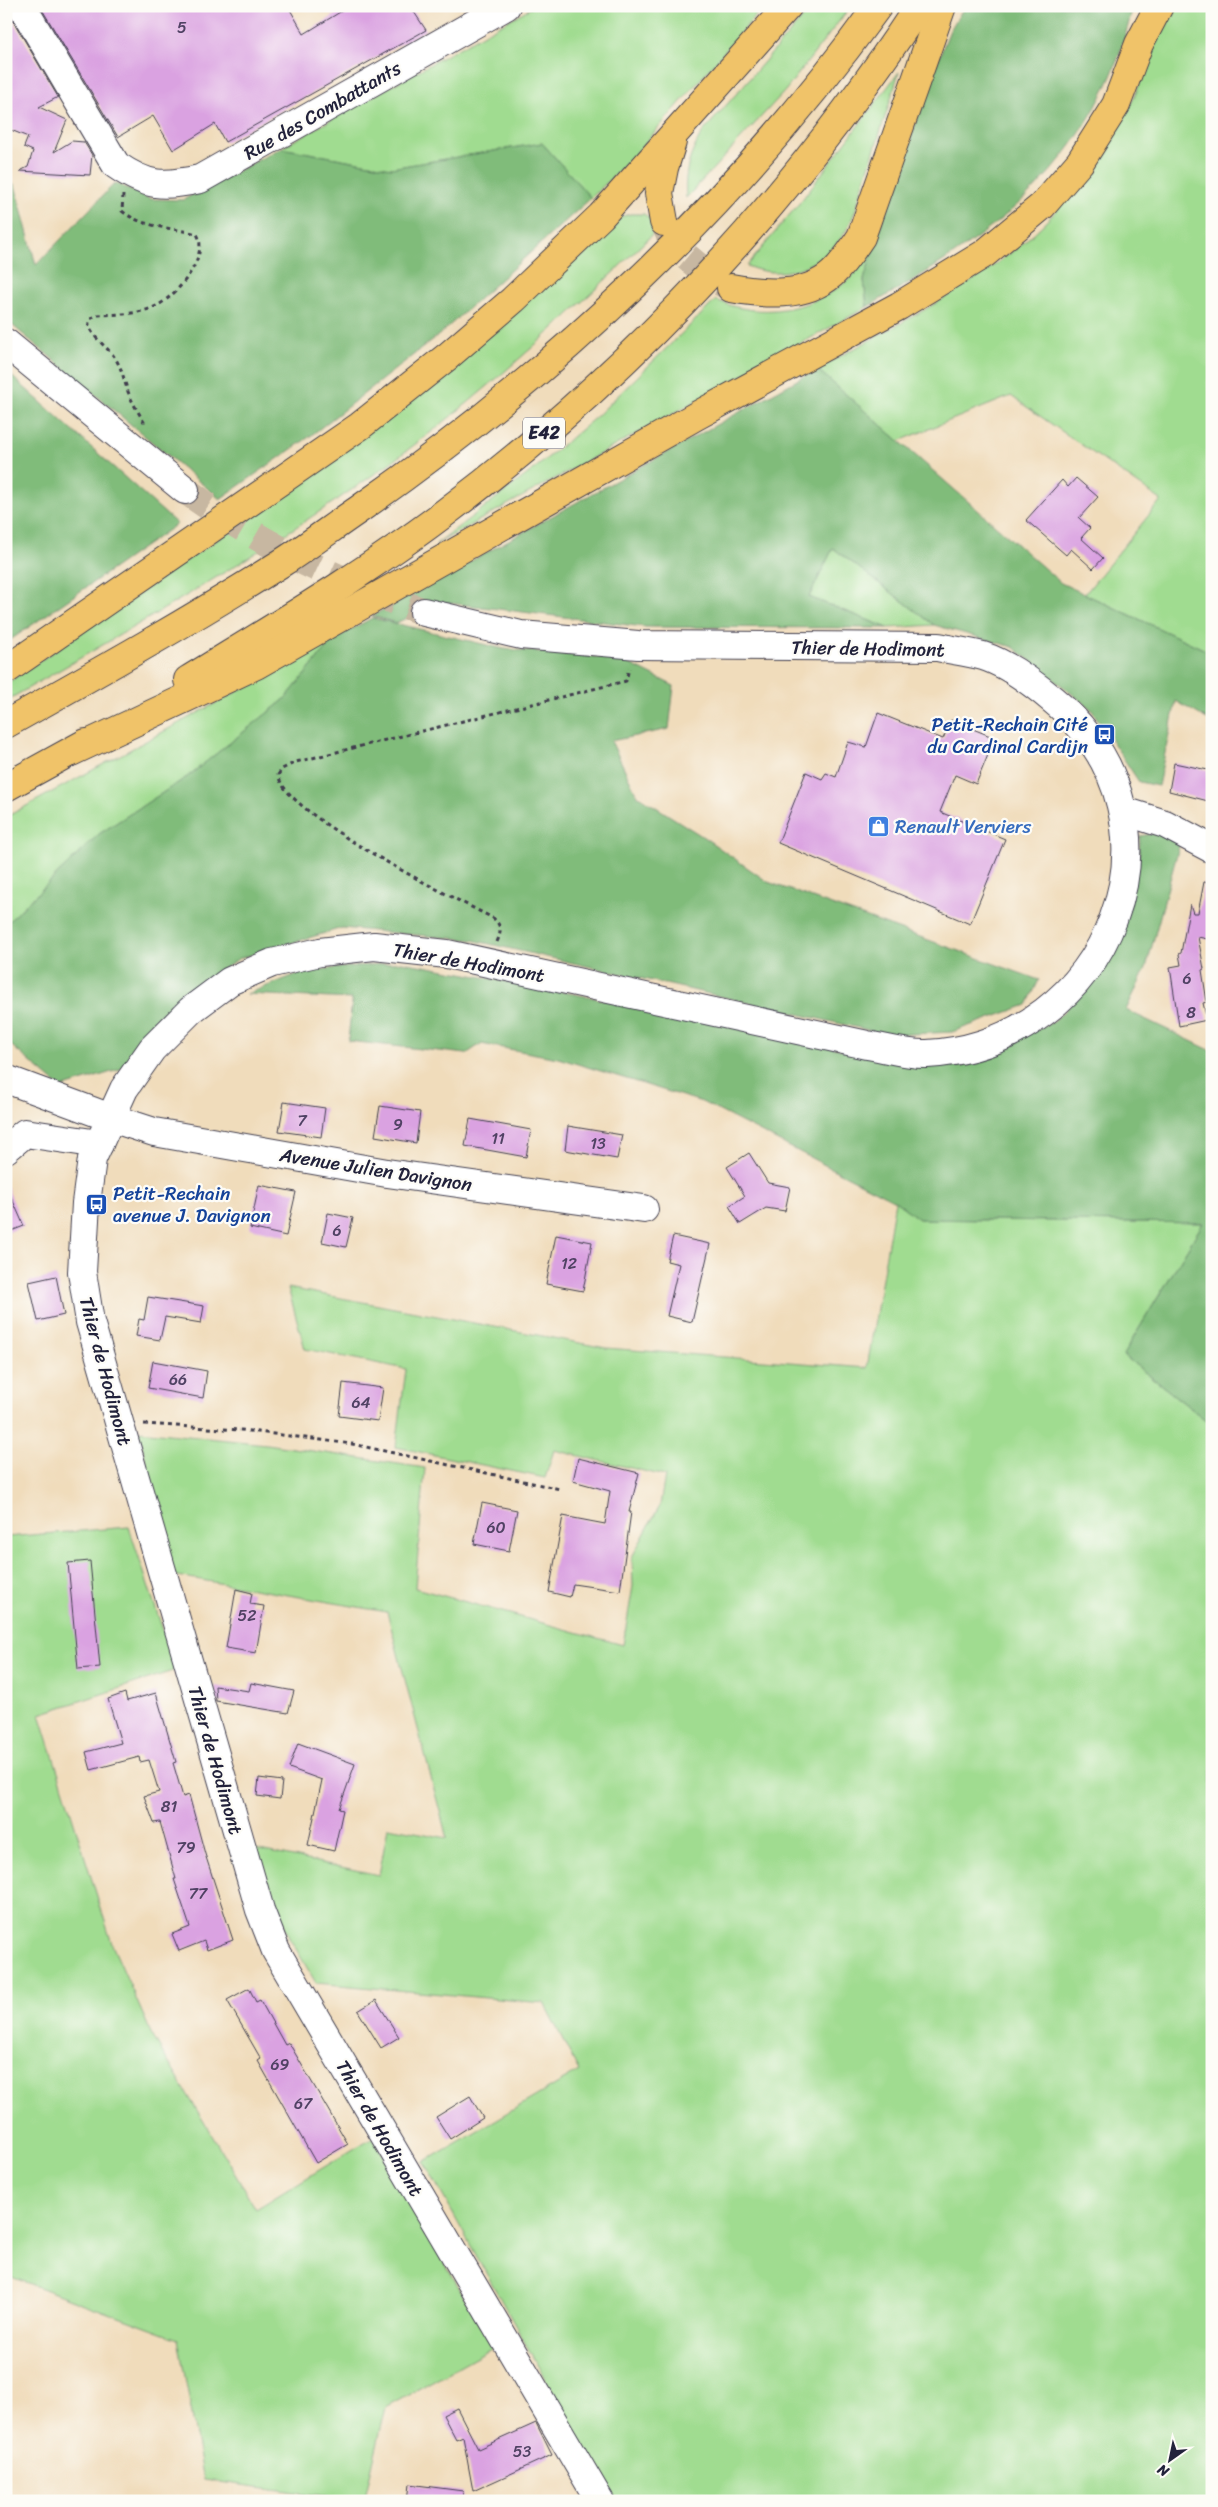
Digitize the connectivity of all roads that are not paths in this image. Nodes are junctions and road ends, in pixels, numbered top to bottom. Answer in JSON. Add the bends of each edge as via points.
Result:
{"nodes":[{"id":1,"x":22,"y":6,"type":"edge"},
{"id":2,"x":506,"y":6,"type":"edge"},
{"id":3,"x":788,"y":6,"type":"edge"},
{"id":4,"x":878,"y":6,"type":"edge"},
{"id":5,"x":919,"y":6,"type":"edge"},
{"id":6,"x":942,"y":6,"type":"edge"},
{"id":7,"x":1146,"y":6,"type":"edge"},
{"id":8,"x":1159,"y":6,"type":"edge"},
{"id":9,"x":1139,"y":44,"type":"junction"},
{"id":10,"x":674,"y":136,"type":"junction"},
{"id":11,"x":664,"y":222,"type":"tunnel mouth"},
{"id":12,"x":731,"y":288,"type":"tunnel mouth"},
{"id":13,"x":6,"y":343,"type":"edge"},
{"id":14,"x":185,"y":490,"type":"tunnel mouth"},
{"id":15,"x":424,"y":612,"type":"tunnel mouth"},
{"id":16,"x":6,"y":670,"type":"edge"},
{"id":17,"x":6,"y":724,"type":"edge"},
{"id":18,"x":71,"y":752,"type":"junction"},
{"id":19,"x":6,"y":787,"type":"edge"},
{"id":20,"x":1124,"y":811,"type":"junction"},
{"id":21,"x":1212,"y":849,"type":"edge"},
{"id":22,"x":6,"y":1079,"type":"edge"},
{"id":23,"x":111,"y":1118,"type":"junction"},
{"id":24,"x":99,"y":1144,"type":"junction"},
{"id":25,"x":6,"y":1149,"type":"edge"},
{"id":26,"x":644,"y":1210,"type":"dead end"},
{"id":27,"x":600,"y":2501,"type":"edge"}],
"edges":[{"from":1,"to":2,"type":"street","name":"Rue des Combattants","via":[[116,165],[153,184],[171,186],[200,179]]},
{"from":3,"to":10,"type":"highway"},
{"from":4,"to":17,"type":"highway","number":"E42","via":[[789,120],[726,190],[640,279],[491,412],[401,480],[284,561],[138,650]]},
{"from":5,"to":18,"type":"highway","number":"E42","via":[[893,46],[758,222],[673,314],[522,453],[348,582]]},
{"from":6,"to":12,"type":"highway","via":[[861,237],[843,262],[830,275],[800,289],[759,294]]},
{"from":7,"to":9,"type":"highway"},
{"from":8,"to":9,"type":"highway"},
{"from":9,"to":18,"type":"highway","via":[[1116,105],[1080,162],[1042,206],[984,254],[899,306],[256,665]]},
{"from":10,"to":11,"type":"highway","via":[[659,193]]},
{"from":10,"to":16,"type":"highway","via":[[601,216],[513,300],[448,356],[360,426]]},
{"from":13,"to":14,"type":"street"},
{"from":15,"to":20,"type":"street","name":"Thier de Hodimont","via":[[521,635],[629,644],[938,647],[983,656],[1040,689],[1072,715],[1095,742],[1112,773]]},
{"from":18,"to":19,"type":"highway","number":"E42"},
{"from":20,"to":21,"type":"street","via":[[1165,824]]},
{"from":20,"to":23,"type":"street","name":"Thier de Hodimont","via":[[1127,860],[1119,903],[1102,946],[1081,977],[1048,1010],[984,1045],[925,1054],[867,1045],[447,954],[374,946],[320,952],[272,963],[230,981],[191,1010],[152,1049],[124,1089]]},
{"from":22,"to":23,"type":"street","name":"Avenue Julien Davignon"},
{"from":23,"to":24,"type":"street","name":"Thier de Hodimont"},
{"from":23,"to":26,"type":"street","name":"Avenue Julien Davignon","via":[[154,1132],[387,1173]]},
{"from":24,"to":25,"type":"street","via":[[25,1133]]},
{"from":24,"to":27,"type":"street","name":"Thier de Hodimont","via":[[92,1159],[86,1203],[82,1272],[90,1322],[260,1910],[276,1951]]}]}
